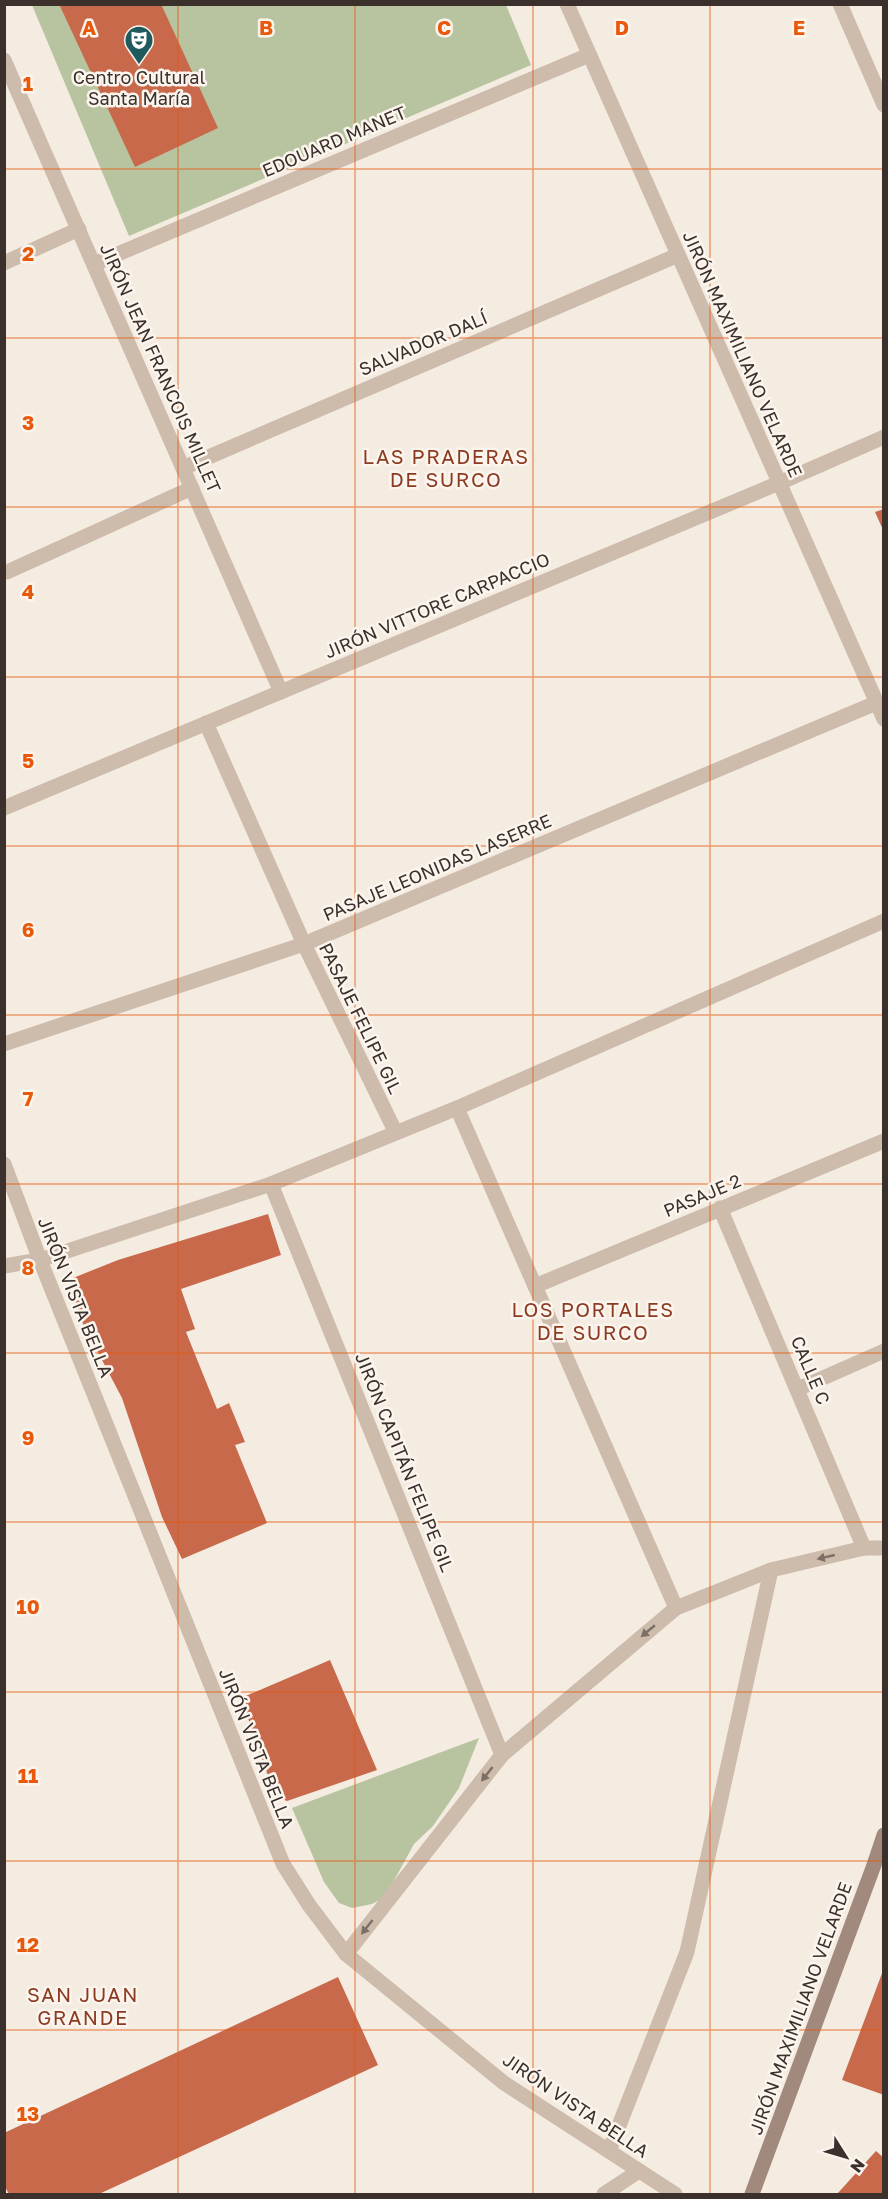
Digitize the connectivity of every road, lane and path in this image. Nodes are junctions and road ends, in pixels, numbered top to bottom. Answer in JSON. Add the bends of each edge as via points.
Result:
{"nodes":[{"id":1,"x":567,"y":4,"type":"edge"},
{"id":2,"x":840,"y":4,"type":"edge"},
{"id":3,"x":589,"y":55,"type":"junction"},
{"id":4,"x":4,"y":60,"type":"edge"},
{"id":5,"x":884,"y":105,"type":"edge"},
{"id":6,"x":79,"y":229,"type":"junction"},
{"id":7,"x":678,"y":255,"type":"junction"},
{"id":8,"x":4,"y":263,"type":"edge"},
{"id":9,"x":94,"y":264,"type":"junction"},
{"id":10,"x":884,"y":436,"type":"edge"},
{"id":11,"x":183,"y":468,"type":"junction"},
{"id":12,"x":778,"y":483,"type":"junction"},
{"id":13,"x":192,"y":488,"type":"junction"},
{"id":14,"x":7,"y":572,"type":"dead end"},
{"id":15,"x":281,"y":692,"type":"junction"},
{"id":16,"x":876,"y":703,"type":"junction"},
{"id":17,"x":884,"y":719,"type":"edge"},
{"id":18,"x":206,"y":723,"type":"junction"},
{"id":19,"x":4,"y":808,"type":"edge"},
{"id":20,"x":884,"y":921,"type":"edge"},
{"id":21,"x":303,"y":944,"type":"junction"},
{"id":22,"x":4,"y":1044,"type":"edge"},
{"id":23,"x":457,"y":1108,"type":"junction"},
{"id":24,"x":396,"y":1133,"type":"junction"},
{"id":25,"x":884,"y":1141,"type":"edge"},
{"id":26,"x":4,"y":1164,"type":"edge"},
{"id":27,"x":271,"y":1184,"type":"junction"},
{"id":28,"x":720,"y":1208,"type":"junction"},
{"id":29,"x":39,"y":1260,"type":"junction"},
{"id":30,"x":4,"y":1266,"type":"edge"},
{"id":31,"x":535,"y":1287,"type":"junction"},
{"id":32,"x":884,"y":1351,"type":"edge"},
{"id":33,"x":798,"y":1389,"type":"junction"},
{"id":34,"x":864,"y":1548,"type":"junction"},
{"id":35,"x":884,"y":1548,"type":"edge"},
{"id":36,"x":771,"y":1570,"type":"junction"},
{"id":37,"x":676,"y":1608,"type":"junction"},
{"id":38,"x":502,"y":1755,"type":"junction"},
{"id":39,"x":884,"y":1835,"type":"edge"},
{"id":40,"x":346,"y":1954,"type":"junction"},
{"id":41,"x":609,"y":2151,"type":"junction"},
{"id":42,"x":639,"y":2171,"type":"junction"},
{"id":43,"x":604,"y":2194,"type":"edge"},
{"id":44,"x":675,"y":2194,"type":"edge"},
{"id":45,"x":752,"y":2194,"type":"edge"}],
"edges":[{"from":1,"to":3,"type":"street","name":"JIRÓN MAXIMILIANO VELARDE"},
{"from":2,"to":5,"type":"street"},
{"from":3,"to":7,"type":"street","name":"JIRÓN MAXIMILIANO VELARDE"},
{"from":3,"to":9,"type":"street","name":"EDOUARD MANET"},
{"from":4,"to":6,"type":"street","name":"JIRÓN JEAN FRANCOIS MILLET"},
{"from":6,"to":8,"type":"street"},
{"from":6,"to":9,"type":"street","name":"JIRÓN JEAN FRANCOIS MILLET"},
{"from":7,"to":11,"type":"street","name":"SALVADOR DALÍ"},
{"from":7,"to":12,"type":"street","name":"JIRÓN MAXIMILIANO VELARDE"},
{"from":9,"to":11,"type":"street","name":"JIRÓN JEAN FRANCOIS MILLET"},
{"from":10,"to":12,"type":"street","name":"JIRÓN VITTORE CARPACCIO"},
{"from":11,"to":13,"type":"street","name":"JIRÓN JEAN FRANCOIS MILLET"},
{"from":12,"to":15,"type":"street","name":"JIRÓN VITTORE CARPACCIO"},
{"from":12,"to":16,"type":"street","name":"JIRÓN MAXIMILIANO VELARDE"},
{"from":13,"to":14,"type":"street"},
{"from":13,"to":15,"type":"street","name":"JIRÓN JEAN FRANCOIS MILLET"},
{"from":15,"to":18,"type":"street","name":"JIRÓN VITTORE CARPACCIO"},
{"from":16,"to":17,"type":"street","name":"JIRÓN MAXIMILIANO VELARDE"},
{"from":16,"to":21,"type":"street","name":"PASAJE LEONIDAS LASERRE"},
{"from":18,"to":19,"type":"street","name":"JIRÓN VITTORE CARPACCIO"},
{"from":18,"to":21,"type":"street","name":"PASAJE FELIPE GIL"},
{"from":20,"to":23,"type":"street"},
{"from":21,"to":22,"type":"street","name":"PASAJE LEONIDAS LASERRE"},
{"from":21,"to":24,"type":"street","name":"PASAJE FELIPE GIL"},
{"from":23,"to":24,"type":"street"},
{"from":23,"to":31,"type":"street"},
{"from":24,"to":27,"type":"street"},
{"from":25,"to":28,"type":"street","name":"PASAJE 2"},
{"from":26,"to":29,"type":"street","name":"JIRÓN VISTA BELLA"},
{"from":27,"to":29,"type":"street"},
{"from":27,"to":38,"type":"street","name":"JIRÓN CAPITÁN FELIPE GIL"},
{"from":28,"to":31,"type":"street","name":"PASAJE 2"},
{"from":28,"to":33,"type":"street","name":"CALLE C"},
{"from":29,"to":30,"type":"street"},
{"from":29,"to":40,"type":"street","name":"JIRÓN VISTA BELLA","via":[[283,1864]]},
{"from":31,"to":37,"type":"street"},
{"from":32,"to":33,"type":"street"},
{"from":33,"to":34,"type":"street","name":"CALLE C"},
{"from":34,"to":35,"type":"street"},
{"from":34,"to":36,"type":"street","one_way":true},
{"from":36,"to":37,"type":"street"},
{"from":36,"to":41,"type":"street","via":[[687,1952]]},
{"from":37,"to":38,"type":"street","one_way":true},
{"from":38,"to":40,"type":"street","one_way":true},
{"from":39,"to":45,"type":"street","name":"JIRÓN MAXIMILIANO VELARDE"},
{"from":40,"to":41,"type":"street","name":"JIRÓN VISTA BELLA","via":[[504,2083]]},
{"from":41,"to":42,"type":"street","name":"JIRÓN VISTA BELLA"},
{"from":42,"to":43,"type":"street"},
{"from":42,"to":44,"type":"street","name":"JIRÓN VISTA BELLA"}]}
